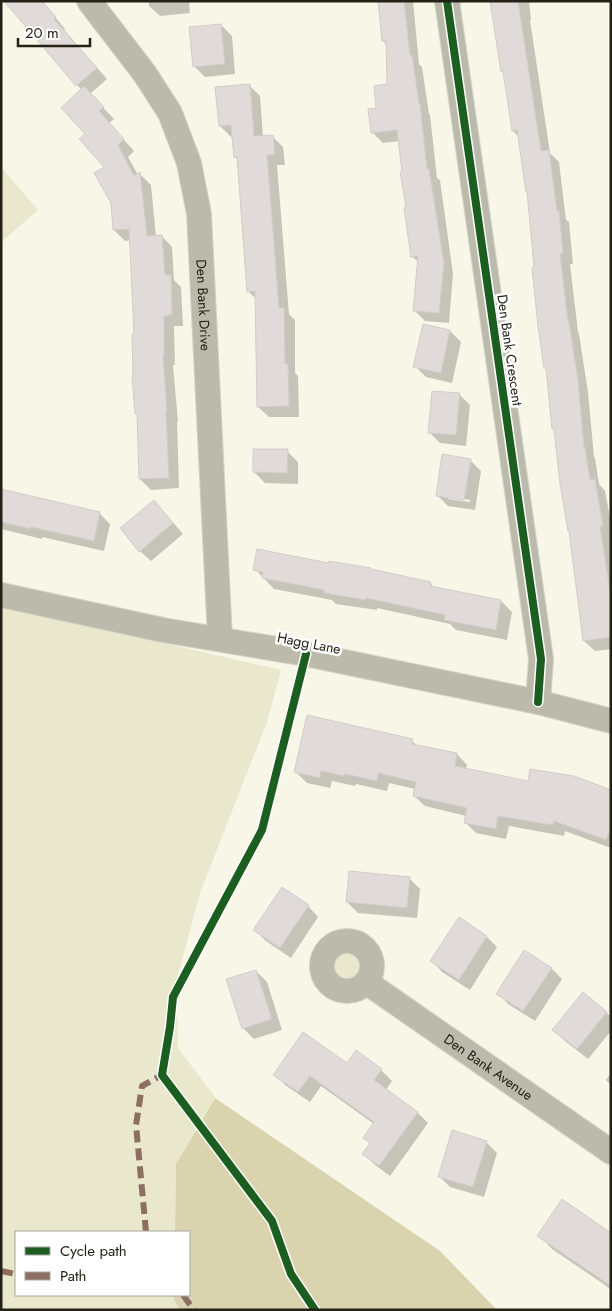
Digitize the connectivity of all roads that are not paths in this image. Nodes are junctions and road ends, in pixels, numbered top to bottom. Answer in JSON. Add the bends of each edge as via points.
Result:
{"nodes":[{"id":1,"x":89,"y":1,"type":"edge"},
{"id":2,"x":447,"y":1,"type":"edge"},
{"id":3,"x":1,"y":594,"type":"edge"},
{"id":4,"x":220,"y":639,"type":"junction"},
{"id":5,"x":538,"y":702,"type":"junction"},
{"id":6,"x":611,"y":720,"type":"edge"},
{"id":7,"x":366,"y":982,"type":"dead end"},
{"id":8,"x":611,"y":1152,"type":"edge"}],
"edges":[{"from":1,"to":4,"type":"street","name":"Den Bank Drive","via":[[145,74],[170,113],[189,163],[199,214]]},
{"from":2,"to":5,"type":"street","name":"Den Bank Crescent","via":[[541,659]]},
{"from":3,"to":4,"type":"street","name":"Hagg Lane","via":[[163,630]]},
{"from":4,"to":5,"type":"street","name":"Hagg Lane"},
{"from":5,"to":6,"type":"street","name":"Hagg Lane"},
{"from":7,"to":8,"type":"street","name":"Den Bank Avenue"}]}
